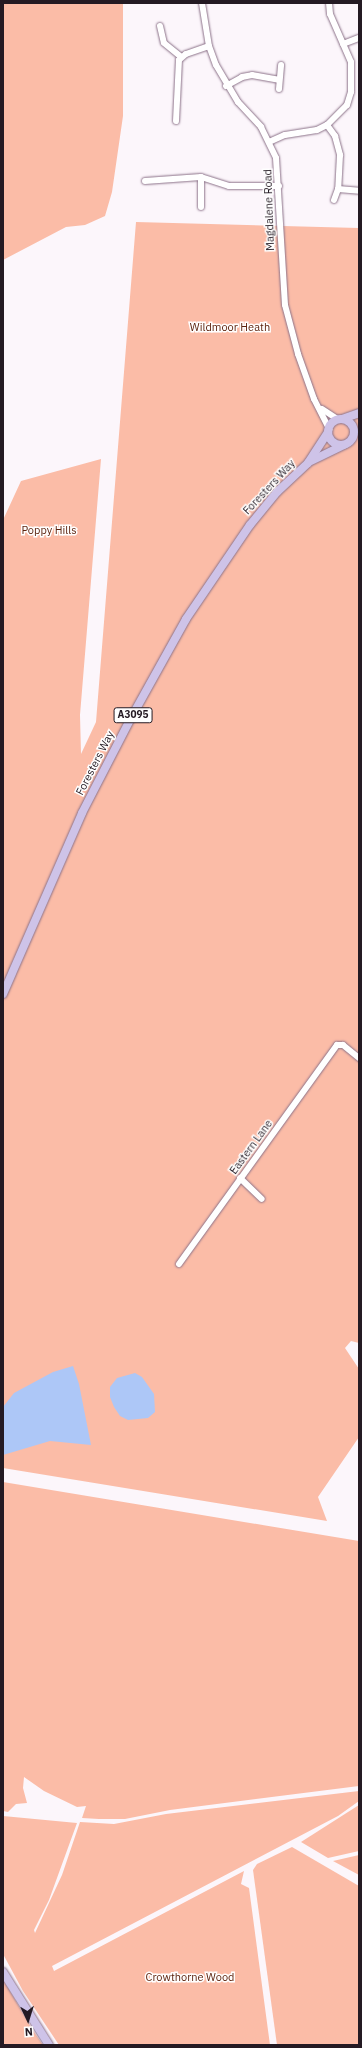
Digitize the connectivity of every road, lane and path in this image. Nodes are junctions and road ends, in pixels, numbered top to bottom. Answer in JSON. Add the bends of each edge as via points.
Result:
{"nodes":[{"id":1,"x":202,"y":3,"type":"edge"},
{"id":2,"x":329,"y":3,"type":"edge"},
{"id":3,"x":160,"y":26,"type":"dead end"},
{"id":4,"x":359,"y":38,"type":"edge"},
{"id":5,"x":343,"y":44,"type":"junction"},
{"id":6,"x":209,"y":46,"type":"junction"},
{"id":7,"x":181,"y":57,"type":"junction"},
{"id":8,"x":282,"y":65,"type":"dead end"},
{"id":9,"x":279,"y":80,"type":"junction"},
{"id":10,"x":226,"y":86,"type":"junction"},
{"id":11,"x":279,"y":89,"type":"dead end"},
{"id":12,"x":176,"y":121,"type":"dead end"},
{"id":13,"x":327,"y":125,"type":"junction"},
{"id":14,"x":269,"y":142,"type":"junction"},
{"id":15,"x":201,"y":177,"type":"junction"},
{"id":16,"x":145,"y":180,"type":"dead end"},
{"id":17,"x":278,"y":186,"type":"junction"},
{"id":18,"x":338,"y":189,"type":"junction"},
{"id":19,"x":359,"y":191,"type":"edge"},
{"id":20,"x":334,"y":200,"type":"dead end"},
{"id":21,"x":201,"y":207,"type":"dead end"},
{"id":22,"x":319,"y":407,"type":"junction"},
{"id":23,"x":359,"y":413,"type":"edge"},
{"id":24,"x":340,"y":420,"type":"junction"},
{"id":25,"x":359,"y":425,"type":"edge"},
{"id":26,"x":328,"y":430,"type":"junction"},
{"id":27,"x":354,"y":433,"type":"junction"},
{"id":28,"x":345,"y":445,"type":"junction"},
{"id":29,"x":308,"y":463,"type":"junction"},
{"id":30,"x":3,"y":994,"type":"edge"},
{"id":31,"x":359,"y":1058,"type":"edge"},
{"id":32,"x":240,"y":1178,"type":"junction"},
{"id":33,"x":262,"y":1199,"type":"dead end"},
{"id":34,"x":179,"y":1264,"type":"dead end"},
{"id":35,"x":3,"y":1972,"type":"edge"},
{"id":36,"x":49,"y":2045,"type":"edge"}],
"edges":[{"from":1,"to":6,"type":"street","name":"Magdalene Road"},
{"from":2,"to":5,"type":"street","via":[[330,14]]},
{"from":3,"to":7,"type":"street","via":[[164,43]]},
{"from":4,"to":5,"type":"street"},
{"from":5,"to":13,"type":"street","via":[[351,62],[352,92],[342,112]]},
{"from":6,"to":7,"type":"street"},
{"from":6,"to":10,"type":"street","name":"Magdalene Road"},
{"from":7,"to":12,"type":"street"},
{"from":8,"to":9,"type":"street"},
{"from":9,"to":10,"type":"street","via":[[252,75],[242,77]]},
{"from":9,"to":11,"type":"street"},
{"from":10,"to":14,"type":"street","name":"Magdalene Road","via":[[261,127]]},
{"from":13,"to":14,"type":"street","via":[[317,130],[285,135]]},
{"from":13,"to":18,"type":"street","via":[[335,136],[340,155]]},
{"from":14,"to":17,"type":"street","name":"Magdalene Road","via":[[276,158]]},
{"from":15,"to":16,"type":"street"},
{"from":15,"to":17,"type":"street","via":[[229,186]]},
{"from":15,"to":21,"type":"street"},
{"from":17,"to":22,"type":"street","name":"Magdalene Road","via":[[285,305],[298,354]]},
{"from":18,"to":19,"type":"street"},
{"from":18,"to":20,"type":"street"},
{"from":22,"to":24,"type":"street"},
{"from":22,"to":26,"type":"street","name":"Magdalene Road"},
{"from":23,"to":24,"type":"main road"},
{"from":24,"to":26,"type":"main road"},
{"from":24,"to":27,"type":"main road","via":[[352,425]]},
{"from":25,"to":27,"type":"main road"},
{"from":26,"to":28,"type":"main road","via":[[334,444]]},
{"from":26,"to":29,"type":"main road","name":"Foresters Way","number":"A3095"},
{"from":27,"to":28,"type":"main road"},
{"from":28,"to":29,"type":"main road","name":"Foresters Way","number":"A3095"},
{"from":29,"to":30,"type":"main road","name":"Foresters Way","number":"A3095","via":[[277,492],[250,525],[201,595],[161,662],[68,843]]},
{"from":31,"to":32,"type":"street","name":"Eastern Lane","via":[[340,1044],[333,1050]]},
{"from":32,"to":33,"type":"street"},
{"from":32,"to":34,"type":"street","name":"Eastern Lane"},
{"from":35,"to":36,"type":"main road"}]}
